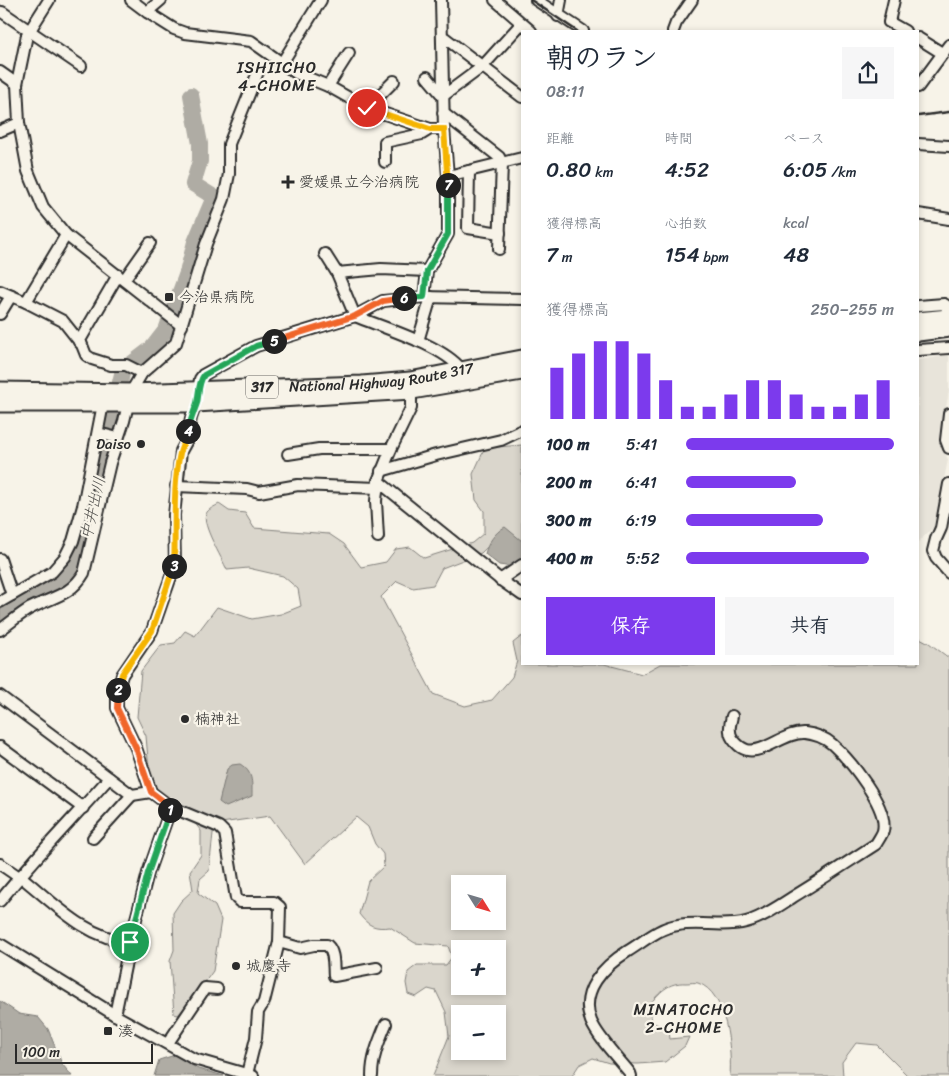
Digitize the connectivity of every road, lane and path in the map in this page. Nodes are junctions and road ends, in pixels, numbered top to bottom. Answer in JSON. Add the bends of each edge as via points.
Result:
{"nodes":[{"id":1,"x":49,"y":0,"type":"edge"},
{"id":2,"x":131,"y":0,"type":"edge"},
{"id":3,"x":161,"y":0,"type":"edge"},
{"id":4,"x":321,"y":0,"type":"edge"},
{"id":5,"x":441,"y":0,"type":"edge"},
{"id":6,"x":495,"y":0,"type":"edge"},
{"id":7,"x":536,"y":0,"type":"edge"},
{"id":8,"x":561,"y":0,"type":"edge"},
{"id":9,"x":692,"y":0,"type":"edge"},
{"id":10,"x":894,"y":0,"type":"edge"},
{"id":11,"x":2,"y":12,"type":"dead end"},
{"id":12,"x":147,"y":12,"type":"junction"},
{"id":13,"x":558,"y":16,"type":"junction"},
{"id":14,"x":521,"y":24,"type":"junction"},
{"id":15,"x":530,"y":30,"type":"edge"},
{"id":16,"x":581,"y":30,"type":"edge"},
{"id":17,"x":673,"y":30,"type":"edge"},
{"id":18,"x":903,"y":30,"type":"edge"},
{"id":19,"x":30,"y":32,"type":"junction"},
{"id":20,"x":444,"y":38,"type":"dead end"},
{"id":21,"x":919,"y":38,"type":"edge"},
{"id":22,"x":946,"y":49,"type":"edge"},
{"id":23,"x":350,"y":53,"type":"dead end"},
{"id":24,"x":282,"y":63,"type":"junction"},
{"id":25,"x":81,"y":66,"type":"dead end"},
{"id":26,"x":482,"y":67,"type":"junction"},
{"id":27,"x":0,"y":72,"type":"edge"},
{"id":28,"x":258,"y":72,"type":"dead end"},
{"id":29,"x":427,"y":77,"type":"dead end"},
{"id":30,"x":394,"y":81,"type":"dead end"},
{"id":31,"x":16,"y":84,"type":"junction"},
{"id":32,"x":328,"y":86,"type":"junction"},
{"id":33,"x":919,"y":86,"type":"edge"},
{"id":34,"x":521,"y":95,"type":"edge"},
{"id":35,"x":443,"y":96,"type":"junction"},
{"id":36,"x":367,"y":108,"type":"junction"},
{"id":37,"x":443,"y":113,"type":"junction"},
{"id":38,"x":19,"y":123,"type":"junction"},
{"id":39,"x":430,"y":129,"type":"junction"},
{"id":40,"x":444,"y":129,"type":"junction"},
{"id":41,"x":0,"y":131,"type":"edge"},
{"id":42,"x":919,"y":144,"type":"edge"},
{"id":43,"x":949,"y":146,"type":"edge"},
{"id":44,"x":521,"y":158,"type":"edge"},
{"id":45,"x":385,"y":162,"type":"dead end"},
{"id":46,"x":502,"y":163,"type":"junction"},
{"id":47,"x":469,"y":171,"type":"junction"},
{"id":48,"x":448,"y":176,"type":"junction"},
{"id":49,"x":919,"y":214,"type":"edge"},
{"id":50,"x":949,"y":219,"type":"edge"},
{"id":51,"x":500,"y":233,"type":"junction"},
{"id":52,"x":66,"y":235,"type":"junction"},
{"id":53,"x":150,"y":244,"type":"dead end"},
{"id":54,"x":499,"y":249,"type":"dead end"},
{"id":55,"x":325,"y":254,"type":"dead end"},
{"id":56,"x":427,"y":271,"type":"junction"},
{"id":57,"x":337,"y":273,"type":"junction"},
{"id":58,"x":121,"y":277,"type":"junction"},
{"id":59,"x":0,"y":291,"type":"edge"},
{"id":60,"x":11,"y":296,"type":"junction"},
{"id":61,"x":428,"y":297,"type":"junction"},
{"id":62,"x":521,"y":300,"type":"edge"},
{"id":63,"x":26,"y":302,"type":"junction"},
{"id":64,"x":919,"y":306,"type":"edge"},
{"id":65,"x":0,"y":314,"type":"edge"},
{"id":66,"x":355,"y":316,"type":"junction"},
{"id":67,"x":919,"y":320,"type":"edge"},
{"id":68,"x":182,"y":326,"type":"junction"},
{"id":69,"x":948,"y":327,"type":"edge"},
{"id":70,"x":919,"y":333,"type":"edge"},
{"id":71,"x":79,"y":342,"type":"junction"},
{"id":72,"x":418,"y":342,"type":"junction"},
{"id":73,"x":949,"y":348,"type":"edge"},
{"id":74,"x":922,"y":349,"type":"edge"},
{"id":75,"x":521,"y":358,"type":"edge"},
{"id":76,"x":521,"y":372,"type":"edge"},
{"id":77,"x":142,"y":373,"type":"junction"},
{"id":78,"x":461,"y":376,"type":"junction"},
{"id":79,"x":411,"y":385,"type":"junction"},
{"id":80,"x":0,"y":390,"type":"edge"},
{"id":81,"x":198,"y":397,"type":"junction"},
{"id":82,"x":130,"y":398,"type":"junction"},
{"id":83,"x":0,"y":404,"type":"edge"},
{"id":84,"x":104,"y":404,"type":"junction"},
{"id":85,"x":949,"y":414,"type":"edge"},
{"id":86,"x":521,"y":430,"type":"edge"},
{"id":87,"x":98,"y":433,"type":"junction"},
{"id":88,"x":118,"y":438,"type":"junction"},
{"id":89,"x":949,"y":448,"type":"edge"},
{"id":90,"x":390,"y":449,"type":"junction"},
{"id":91,"x":288,"y":454,"type":"dead end"},
{"id":92,"x":379,"y":480,"type":"junction"},
{"id":93,"x":176,"y":486,"type":"junction"},
{"id":94,"x":948,"y":491,"type":"edge"},
{"id":95,"x":378,"y":537,"type":"dead end"},
{"id":96,"x":0,"y":559,"type":"edge"},
{"id":97,"x":521,"y":566,"type":"edge"},
{"id":98,"x":949,"y":573,"type":"edge"},
{"id":99,"x":500,"y":580,"type":"junction"},
{"id":100,"x":12,"y":595,"type":"junction"},
{"id":101,"x":521,"y":595,"type":"edge"},
{"id":102,"x":0,"y":602,"type":"edge"},
{"id":103,"x":0,"y":630,"type":"edge"},
{"id":104,"x":0,"y":696,"type":"edge"},
{"id":105,"x":732,"y":716,"type":"dead end"},
{"id":106,"x":0,"y":747,"type":"edge"},
{"id":107,"x":109,"y":778,"type":"junction"},
{"id":108,"x":151,"y":792,"type":"junction"},
{"id":109,"x":132,"y":794,"type":"junction"},
{"id":110,"x":171,"y":807,"type":"junction"},
{"id":111,"x":83,"y":808,"type":"junction"},
{"id":112,"x":93,"y":838,"type":"dead end"},
{"id":113,"x":0,"y":864,"type":"edge"},
{"id":114,"x":19,"y":876,"type":"junction"},
{"id":115,"x":0,"y":901,"type":"edge"},
{"id":116,"x":130,"y":942,"type":"junction"},
{"id":117,"x":279,"y":942,"type":"junction"},
{"id":118,"x":0,"y":944,"type":"edge"},
{"id":119,"x":377,"y":968,"type":"dead end"},
{"id":120,"x":217,"y":989,"type":"dead end"},
{"id":121,"x":115,"y":1015,"type":"junction"},
{"id":122,"x":386,"y":1024,"type":"dead end"},
{"id":123,"x":168,"y":1043,"type":"junction"},
{"id":124,"x":250,"y":1075,"type":"edge"},
{"id":125,"x":372,"y":1076,"type":"edge"},
{"id":126,"x":630,"y":1076,"type":"edge"}],
"edges":[{"from":1,"to":19,"type":"street"},
{"from":2,"to":12,"type":"street"},
{"from":3,"to":12,"type":"street"},
{"from":4,"to":24,"type":"street"},
{"from":5,"to":35,"type":"street"},
{"from":6,"to":14,"type":"street"},
{"from":7,"to":13,"type":"street"},
{"from":8,"to":13,"type":"street"},
{"from":9,"to":17,"type":"street"},
{"from":10,"to":18,"type":"street","via":[[889,22]]},
{"from":11,"to":19,"type":"street"},
{"from":12,"to":24,"type":"street","via":[[174,29],[251,41]]},
{"from":13,"to":16,"type":"street"},
{"from":14,"to":15,"type":"street"},
{"from":14,"to":26,"type":"street"},
{"from":19,"to":25,"type":"street"},
{"from":19,"to":31,"type":"street"},
{"from":20,"to":26,"type":"street"},
{"from":21,"to":22,"type":"street"},
{"from":22,"to":33,"type":"street"},
{"from":23,"to":32,"type":"street"},
{"from":24,"to":32,"type":"street","via":[[296,73]]},
{"from":26,"to":34,"type":"street"},
{"from":26,"to":35,"type":"street"},
{"from":27,"to":31,"type":"street"},
{"from":28,"to":68,"type":"street","via":[[230,144],[224,199],[206,244]]},
{"from":29,"to":35,"type":"street"},
{"from":30,"to":36,"type":"street"},
{"from":31,"to":38,"type":"street"},
{"from":32,"to":36,"type":"street"},
{"from":35,"to":37,"type":"street"},
{"from":36,"to":39,"type":"street"},
{"from":37,"to":40,"type":"street"},
{"from":37,"to":46,"type":"street","via":[[499,156]]},
{"from":38,"to":41,"type":"street"},
{"from":38,"to":52,"type":"street","via":[[28,171],[43,207]]},
{"from":39,"to":40,"type":"street"},
{"from":39,"to":45,"type":"street","via":[[422,134],[386,142]]},
{"from":40,"to":48,"type":"street"},
{"from":42,"to":43,"type":"street"},
{"from":44,"to":46,"type":"street"},
{"from":46,"to":47,"type":"street"},
{"from":46,"to":51,"type":"street"},
{"from":47,"to":48,"type":"street"},
{"from":47,"to":51,"type":"street","via":[[468,228]]},
{"from":48,"to":56,"type":"street","via":[[448,234]]},
{"from":49,"to":50,"type":"street"},
{"from":51,"to":54,"type":"street"},
{"from":52,"to":58,"type":"street"},
{"from":52,"to":63,"type":"street"},
{"from":53,"to":58,"type":"street"},
{"from":55,"to":57,"type":"street"},
{"from":56,"to":57,"type":"street","via":[[381,269]]},
{"from":56,"to":61,"type":"street"},
{"from":57,"to":66,"type":"street"},
{"from":58,"to":68,"type":"street"},
{"from":58,"to":71,"type":"street"},
{"from":59,"to":60,"type":"street"},
{"from":60,"to":63,"type":"street"},
{"from":60,"to":65,"type":"street"},
{"from":61,"to":62,"type":"street"},
{"from":61,"to":66,"type":"street","via":[[383,301]]},
{"from":61,"to":72,"type":"street"},
{"from":63,"to":71,"type":"street","via":[[63,321]]},
{"from":64,"to":69,"type":"street","via":[[947,306]]},
{"from":66,"to":72,"type":"street"},
{"from":66,"to":81,"type":"street","via":[[256,346],[204,375],[200,379]]},
{"from":67,"to":69,"type":"highway"},
{"from":68,"to":77,"type":"street","via":[[176,343]]},
{"from":69,"to":70,"type":"highway"},
{"from":69,"to":74,"type":"street"},
{"from":71,"to":77,"type":"street","via":[[86,355],[92,358],[126,365]]},
{"from":72,"to":78,"type":"street","via":[[452,359]]},
{"from":73,"to":74,"type":"street"},
{"from":75,"to":78,"type":"highway","name":"National Highway Route 317","number":"317"},
{"from":76,"to":78,"type":"highway","name":"National Highway Route 317","number":"317"},
{"from":77,"to":82,"type":"street"},
{"from":78,"to":79,"type":"highway","name":"National Highway Route 317","number":"317"},
{"from":79,"to":81,"type":"highway","name":"National Highway Route 317","number":"317","via":[[362,384]]},
{"from":79,"to":90,"type":"street","via":[[411,408]]},
{"from":80,"to":82,"type":"highway","name":"National Highway Route 317","number":"317"},
{"from":81,"to":82,"type":"highway","name":"National Highway Route 317","number":"317"},
{"from":81,"to":93,"type":"street","via":[[186,442],[180,451]]},
{"from":82,"to":84,"type":"highway","name":"National Highway Route 317","number":"317"},
{"from":82,"to":88,"type":"street"},
{"from":83,"to":84,"type":"highway","name":"National Highway Route 317","number":"317"},
{"from":84,"to":87,"type":"street"},
{"from":85,"to":89,"type":"street","via":[[946,440]]},
{"from":86,"to":92,"type":"street","via":[[501,440],[436,455]]},
{"from":87,"to":88,"type":"street"},
{"from":87,"to":100,"type":"street","via":[[73,541],[52,572]]},
{"from":88,"to":103,"type":"street","via":[[88,563],[78,584]]},
{"from":90,"to":91,"type":"street","via":[[319,449]]},
{"from":90,"to":92,"type":"street"},
{"from":92,"to":93,"type":"street","via":[[298,485],[259,492]]},
{"from":92,"to":95,"type":"street","via":[[376,501]]},
{"from":92,"to":99,"type":"street"},
{"from":93,"to":108,"type":"street","via":[[175,565],[152,631],[122,674],[117,693],[117,708],[136,748]]},
{"from":94,"to":98,"type":"street","via":[[942,528],[933,551]]},
{"from":96,"to":100,"type":"street"},
{"from":97,"to":99,"type":"street"},
{"from":99,"to":101,"type":"street"},
{"from":100,"to":102,"type":"street"},
{"from":104,"to":107,"type":"street"},
{"from":105,"to":126,"type":"street","via":[[730,732],[735,743],[747,750],[759,749],[803,733],[832,743],[860,774],[875,798],[884,830],[876,844],[777,907],[747,922],[675,925],[616,958],[591,988],[587,1004],[591,1022]]},
{"from":106,"to":111,"type":"street"},
{"from":107,"to":109,"type":"street"},
{"from":107,"to":111,"type":"street"},
{"from":108,"to":109,"type":"street"},
{"from":108,"to":110,"type":"street"},
{"from":109,"to":112,"type":"street"},
{"from":110,"to":116,"type":"street","via":[[148,873]]},
{"from":110,"to":117,"type":"street","via":[[219,827],[225,833],[236,898],[240,902],[274,902],[280,907]]},
{"from":111,"to":114,"type":"street"},
{"from":113,"to":114,"type":"street"},
{"from":114,"to":115,"type":"street"},
{"from":114,"to":116,"type":"street","via":[[86,929],[116,941]]},
{"from":116,"to":121,"type":"street"},
{"from":117,"to":119,"type":"street","via":[[300,948],[327,945],[331,948],[334,976]]},
{"from":117,"to":124,"type":"street","via":[[264,1002],[258,1012]]},
{"from":118,"to":121,"type":"street"},
{"from":120,"to":123,"type":"street","via":[[205,988]]},
{"from":121,"to":123,"type":"street"},
{"from":122,"to":125,"type":"street","via":[[376,1048]]},
{"from":123,"to":124,"type":"street","via":[[194,1059]]}]}
